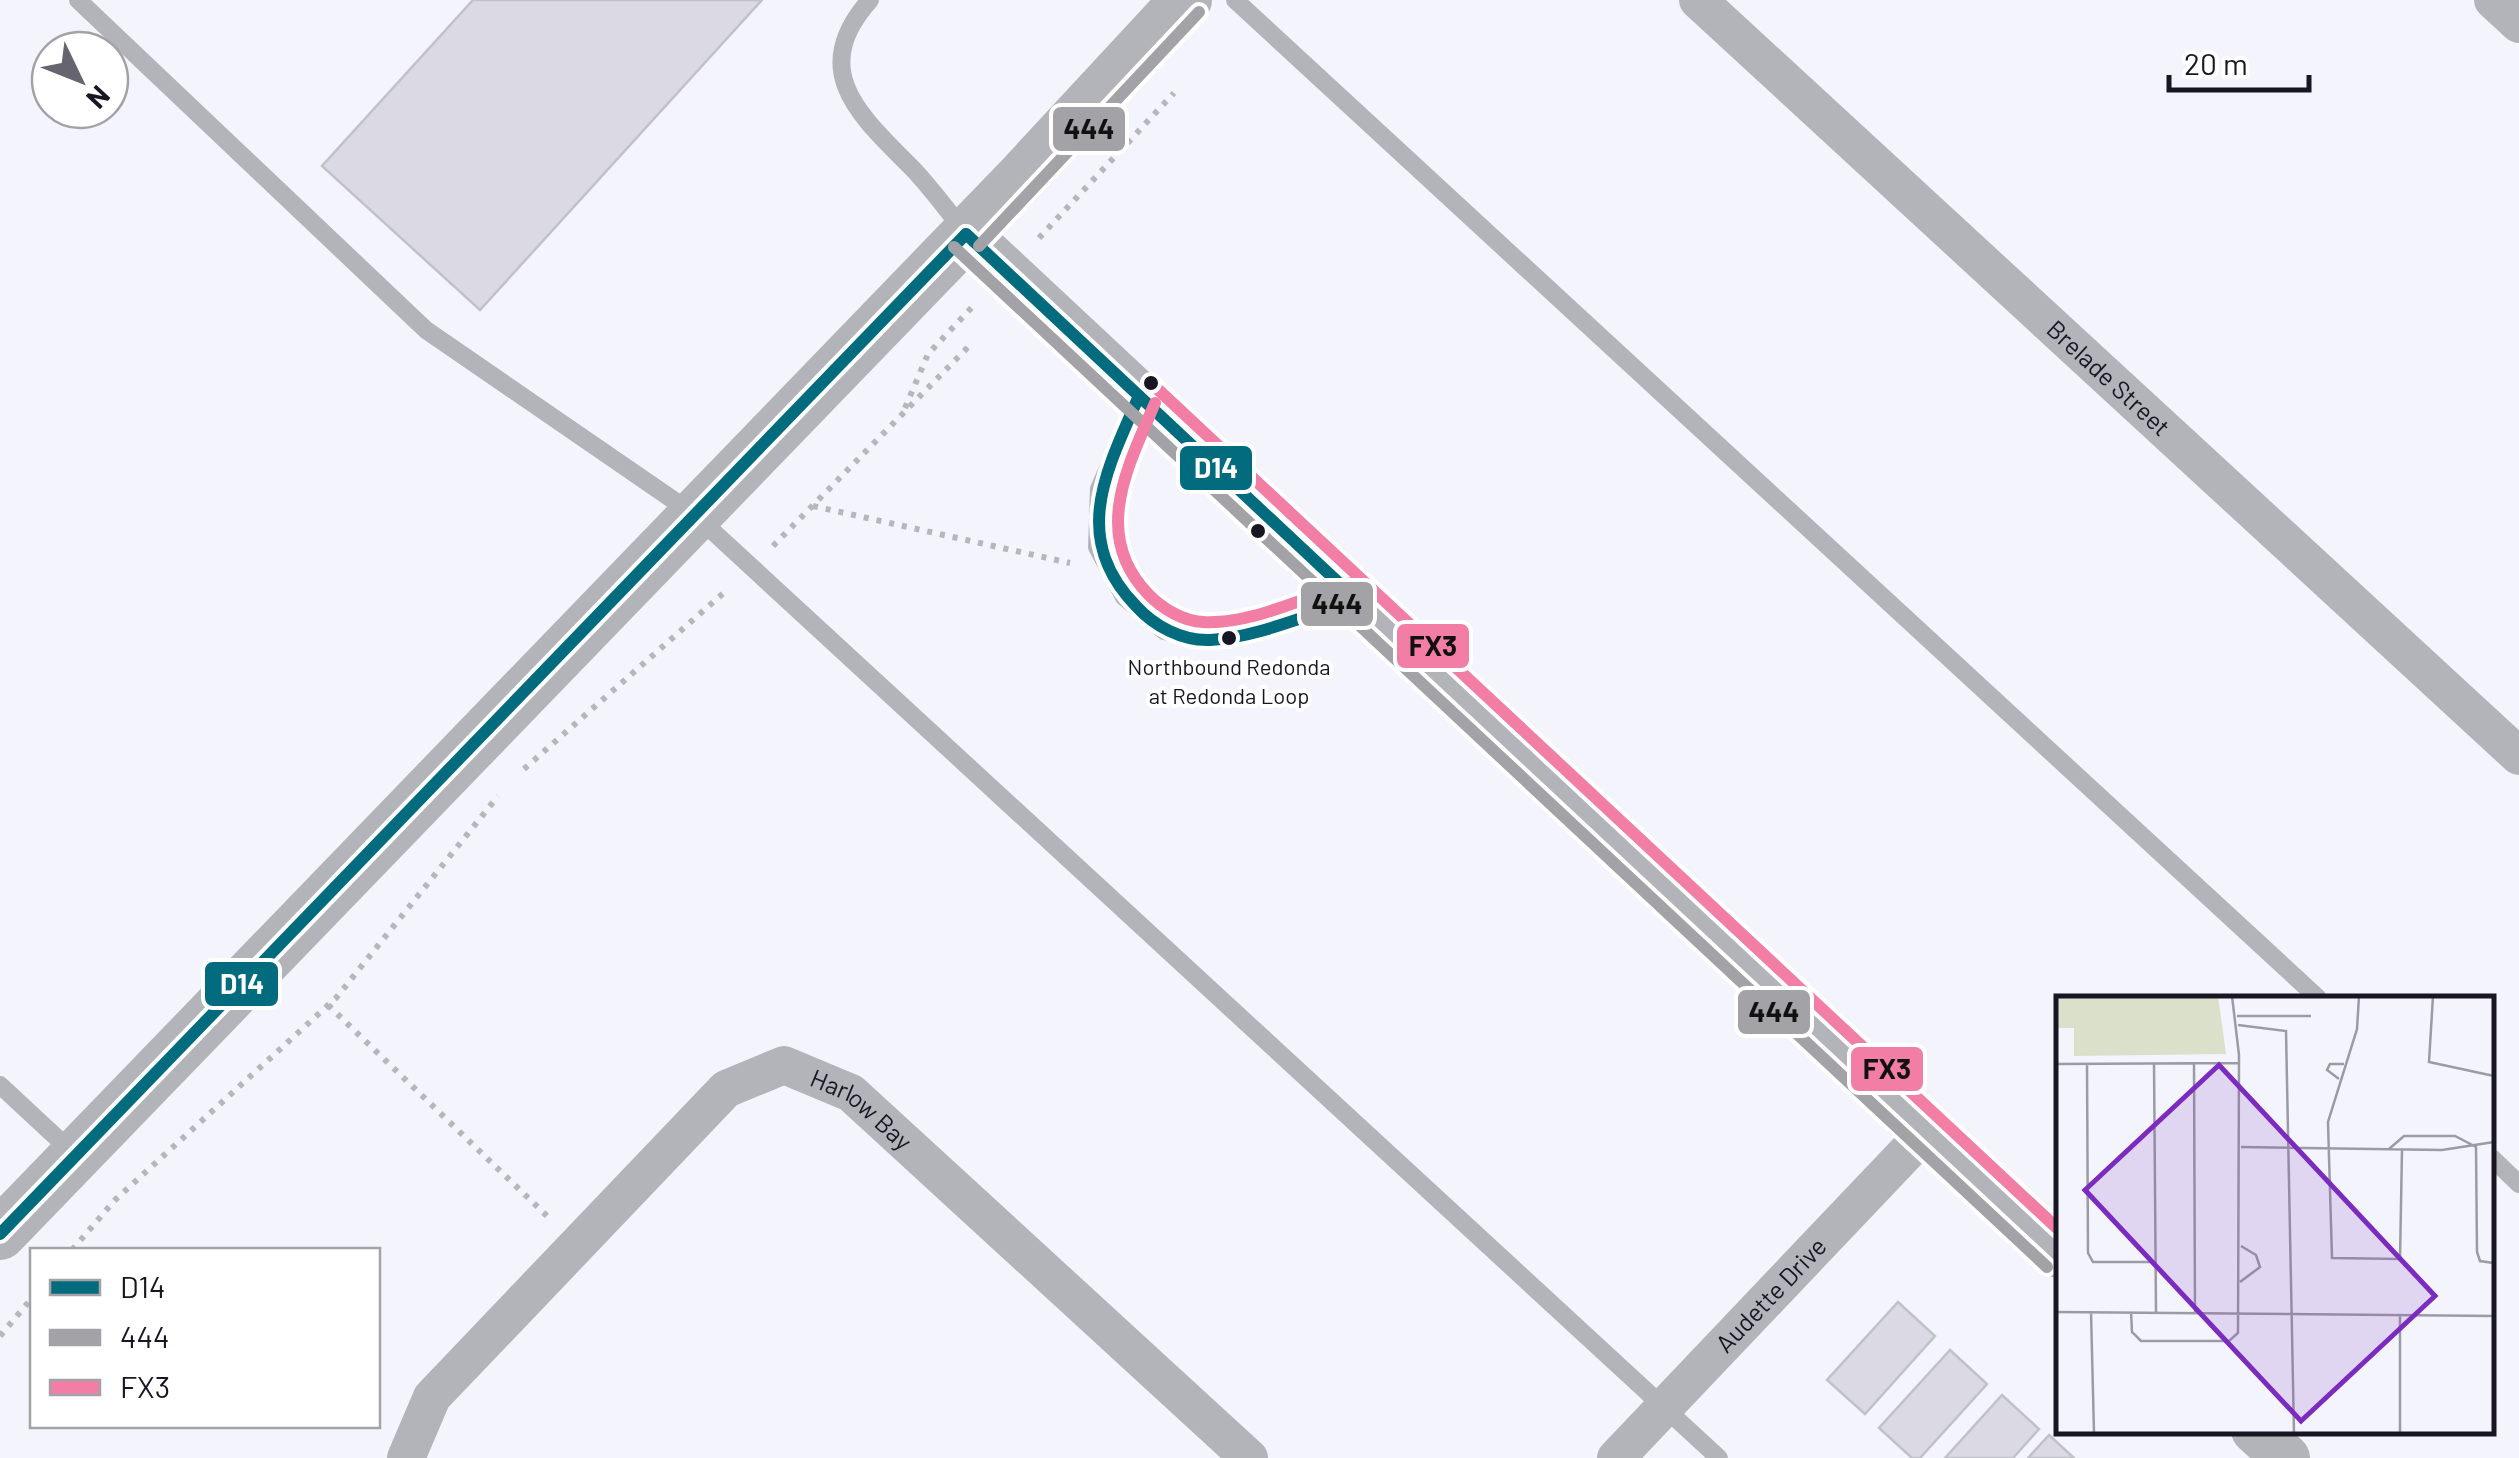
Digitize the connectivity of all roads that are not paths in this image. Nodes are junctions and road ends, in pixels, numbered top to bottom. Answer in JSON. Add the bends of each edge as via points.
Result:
{"nodes":[{"id":1,"x":78,"y":0,"type":"edge"},
{"id":2,"x":870,"y":0,"type":"edge"},
{"id":3,"x":1186,"y":0,"type":"edge"},
{"id":4,"x":1235,"y":0,"type":"edge"},
{"id":5,"x":2494,"y":0,"type":"edge"},
{"id":6,"x":1712,"y":5,"type":"edge"},
{"id":7,"x":2519,"y":24,"type":"edge"},
{"id":8,"x":966,"y":234,"type":"junction"},
{"id":9,"x":1140,"y":396,"type":"junction"},
{"id":10,"x":694,"y":515,"type":"junction"},
{"id":11,"x":1357,"y":600,"type":"junction"},
{"id":12,"x":2519,"y":756,"type":"edge"},
{"id":13,"x":2316,"y":996,"type":"edge"},
{"id":14,"x":0,"y":1085,"type":"edge"},
{"id":15,"x":1925,"y":1133,"type":"junction"},
{"id":16,"x":75,"y":1155,"type":"junction"},
{"id":17,"x":2494,"y":1160,"type":"edge"},
{"id":18,"x":2519,"y":1184,"type":"edge"},
{"id":19,"x":0,"y":1234,"type":"edge"},
{"id":20,"x":2056,"y":1251,"type":"edge"},
{"id":21,"x":1665,"y":1408,"type":"junction"},
{"id":22,"x":2258,"y":1433,"type":"edge"},
{"id":23,"x":406,"y":1458,"type":"edge"},
{"id":24,"x":1249,"y":1458,"type":"edge"},
{"id":25,"x":1616,"y":1458,"type":"edge"},
{"id":26,"x":1718,"y":1458,"type":"edge"},
{"id":27,"x":2286,"y":1458,"type":"edge"}],
"edges":[{"from":1,"to":10,"type":"lane","via":[[426,330]]},
{"from":2,"to":8,"type":"lane","via":[[854,18],[843,50],[844,84],[854,110]]},
{"from":3,"to":8,"type":"main road"},
{"from":4,"to":13,"type":"lane"},
{"from":5,"to":7,"type":"street"},
{"from":6,"to":12,"type":"street","name":"Brelade Street"},
{"from":8,"to":9,"type":"street"},
{"from":8,"to":10,"type":"main road"},
{"from":9,"to":11,"type":"street"},
{"from":9,"to":11,"type":"lane","via":[[1099,490],[1097,547],[1124,597],[1164,631],[1208,640]]},
{"from":10,"to":16,"type":"main road"},
{"from":10,"to":21,"type":"lane"},
{"from":11,"to":15,"type":"street"},
{"from":14,"to":16,"type":"lane"},
{"from":15,"to":20,"type":"street"},
{"from":15,"to":21,"type":"street","name":"Audette Drive"},
{"from":16,"to":19,"type":"main road"},
{"from":17,"to":18,"type":"lane"},
{"from":21,"to":25,"type":"street","name":"Audette Drive"},
{"from":21,"to":26,"type":"lane"},
{"from":22,"to":27,"type":"street"},
{"from":23,"to":24,"type":"street","name":"Harlow Bay","via":[[432,1397],[726,1089],[784,1065],[851,1093]]}]}
